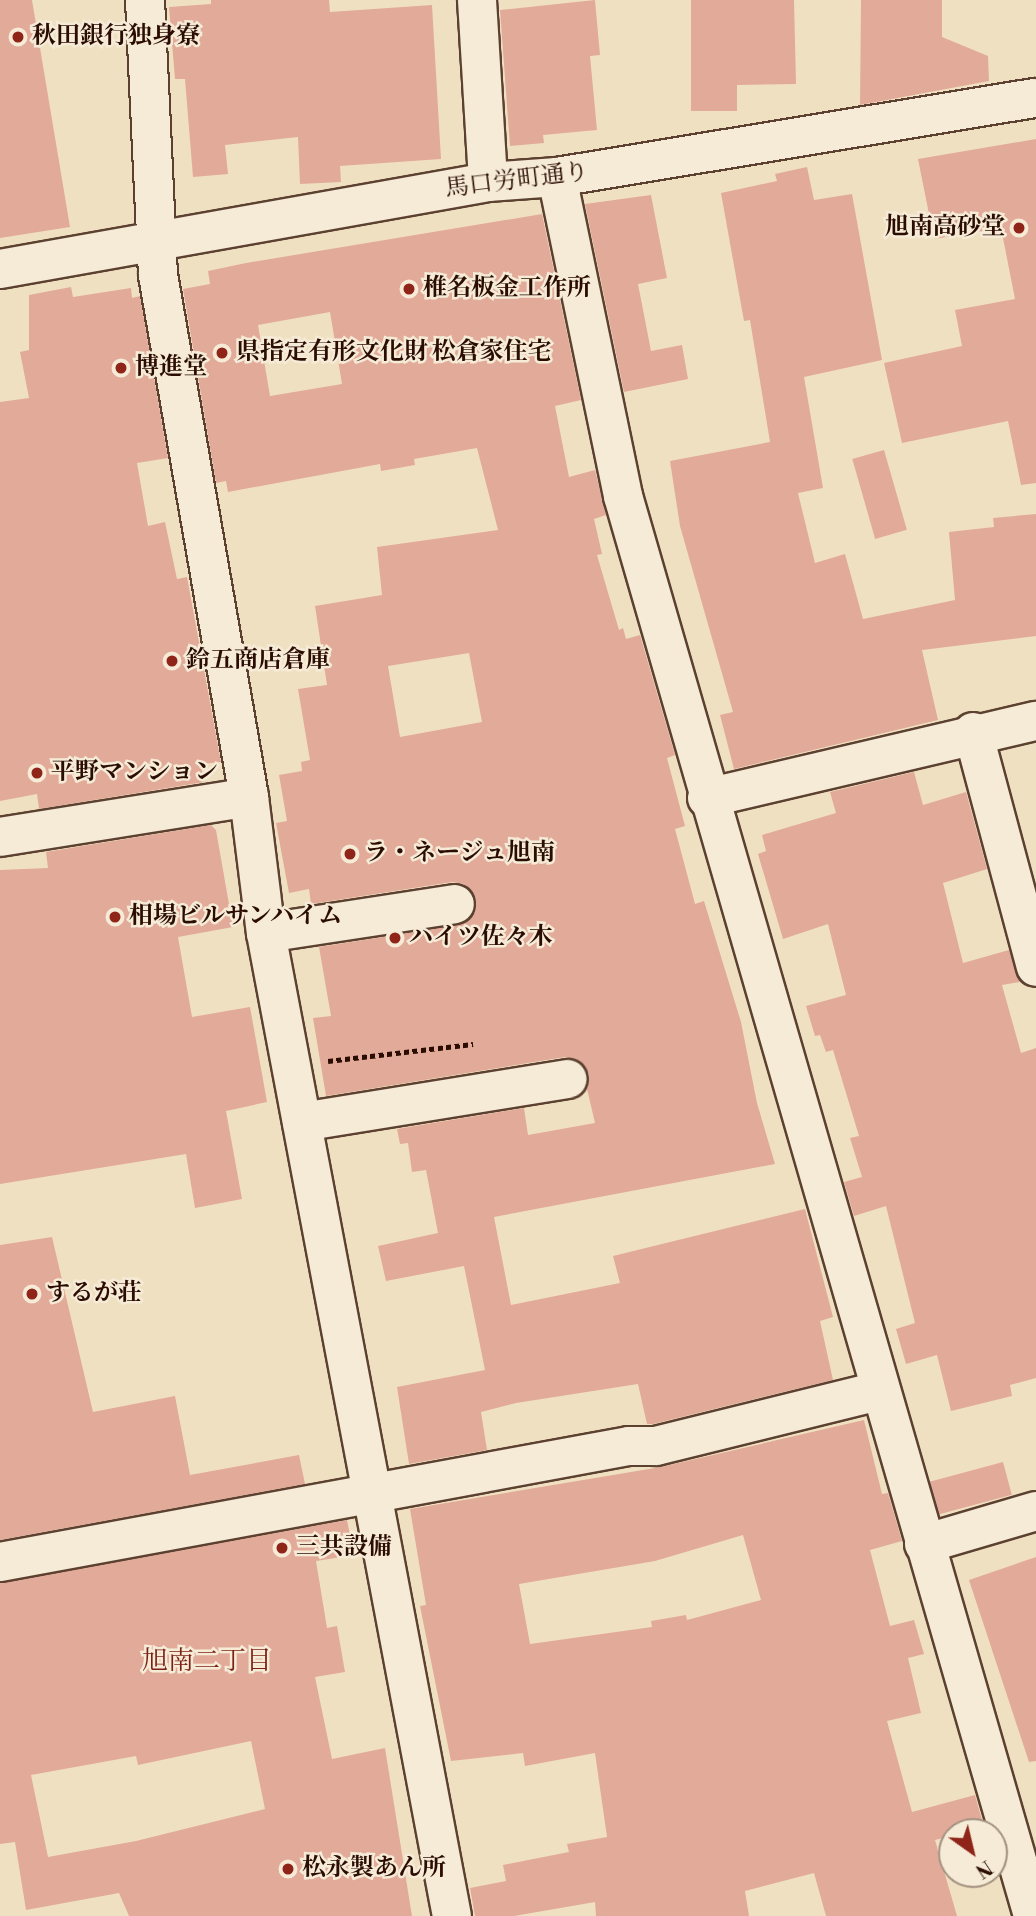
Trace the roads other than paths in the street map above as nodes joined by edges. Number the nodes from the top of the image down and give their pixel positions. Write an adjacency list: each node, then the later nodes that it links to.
1 (145, 0): 6 (street)
2 (477, 0): 5 (street)
3 (1036, 98): 4 (street, 馬口労町通り)
4 (557, 177): 5 (street, 馬口労町通り); 11 (street)
5 (488, 182): 6 (street, 馬口労町通り)
6 (157, 241): 7 (street, 馬口労町通り); 10 (street)
7 (0, 269)
8 (1036, 721): 9 (street)
9 (973, 732): 11 (street); 15 (street)
10 (249, 797): 12 (street); 14 (street)
11 (707, 798): 18 (street)
12 (0, 837)
13 (455, 904): 14 (street)
14 (266, 933): 17 (street)
15 (1036, 967)
16 (568, 1079): 17 (street)
17 (302, 1122): 19 (street)
18 (879, 1391): 19 (street); 21 (street)
19 (372, 1494): 22 (street); 23 (street)
20 (1036, 1511): 21 (street)
21 (924, 1544): 24 (street)
22 (0, 1562)
23 (452, 1916)
24 (1033, 1916)

